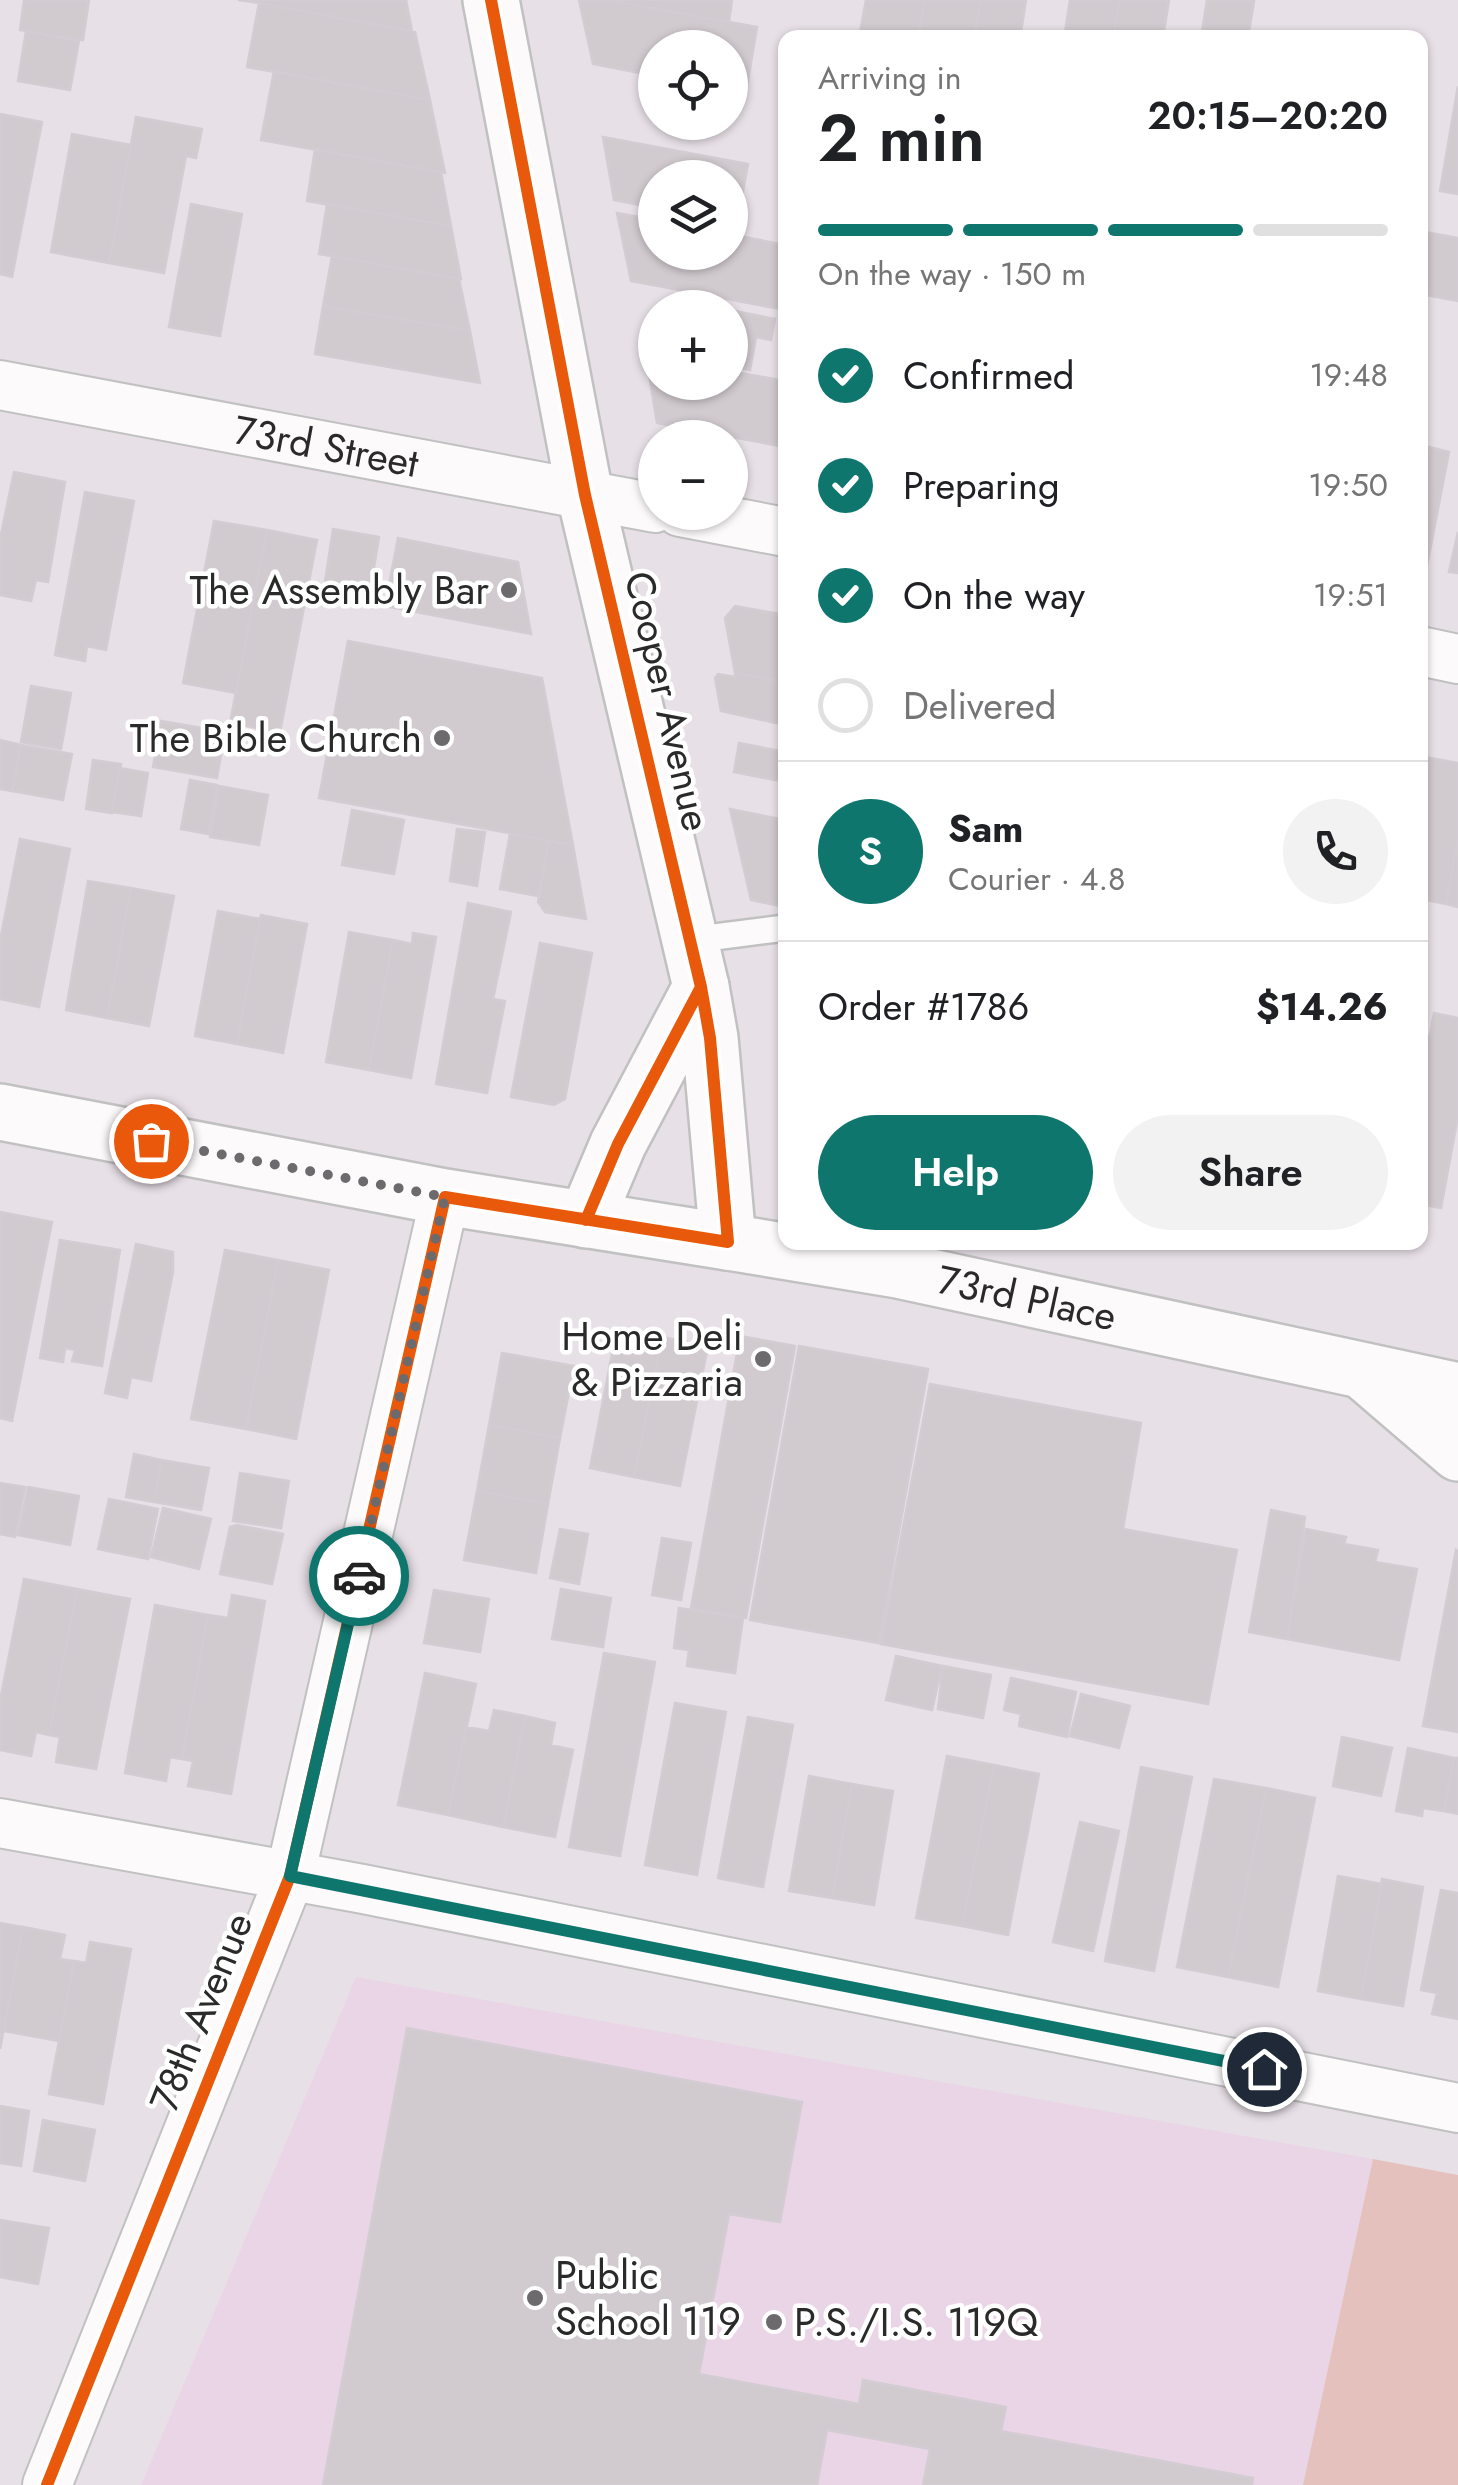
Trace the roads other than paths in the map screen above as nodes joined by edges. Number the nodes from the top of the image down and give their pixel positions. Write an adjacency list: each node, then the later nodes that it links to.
1 (491, 0): 3 (main road, Cooper Avenue)
2 (0, 385): 3 (street, 73rd Street)
3 (585, 495): 4 (street, 73rd Street); 10 (main road, Cooper Avenue)
4 (638, 505)
5 (748, 525): 6 (street)
6 (778, 531)
7 (1428, 653): 8 (street)
8 (1458, 658)
9 (778, 931): 10 (lane)
10 (696, 964): 13 (main road); 14 (main road, Cooper Avenue)
11 (0, 1112): 12 (main road, 73rd Place)
12 (445, 1197): 13 (main road, 73rd Place); 22 (street, 78th Avenue)
13 (586, 1220): 14 (main road, 73rd Place)
14 (728, 1242): 15 (main road, 73rd Place)
15 (778, 1246)
16 (826, 1250): 17 (main road, 73rd Place)
17 (899, 1256): 18 (main road, 73rd Place)
18 (1366, 1374): 19 (main road, 73rd Place); 20 (main road)
19 (1458, 1391)
20 (1458, 1453)
21 (0, 1823): 22 (street)
22 (290, 1876): 23 (street); 24 (street, 78th Avenue)
23 (1458, 2108)
24 (47, 2485)

